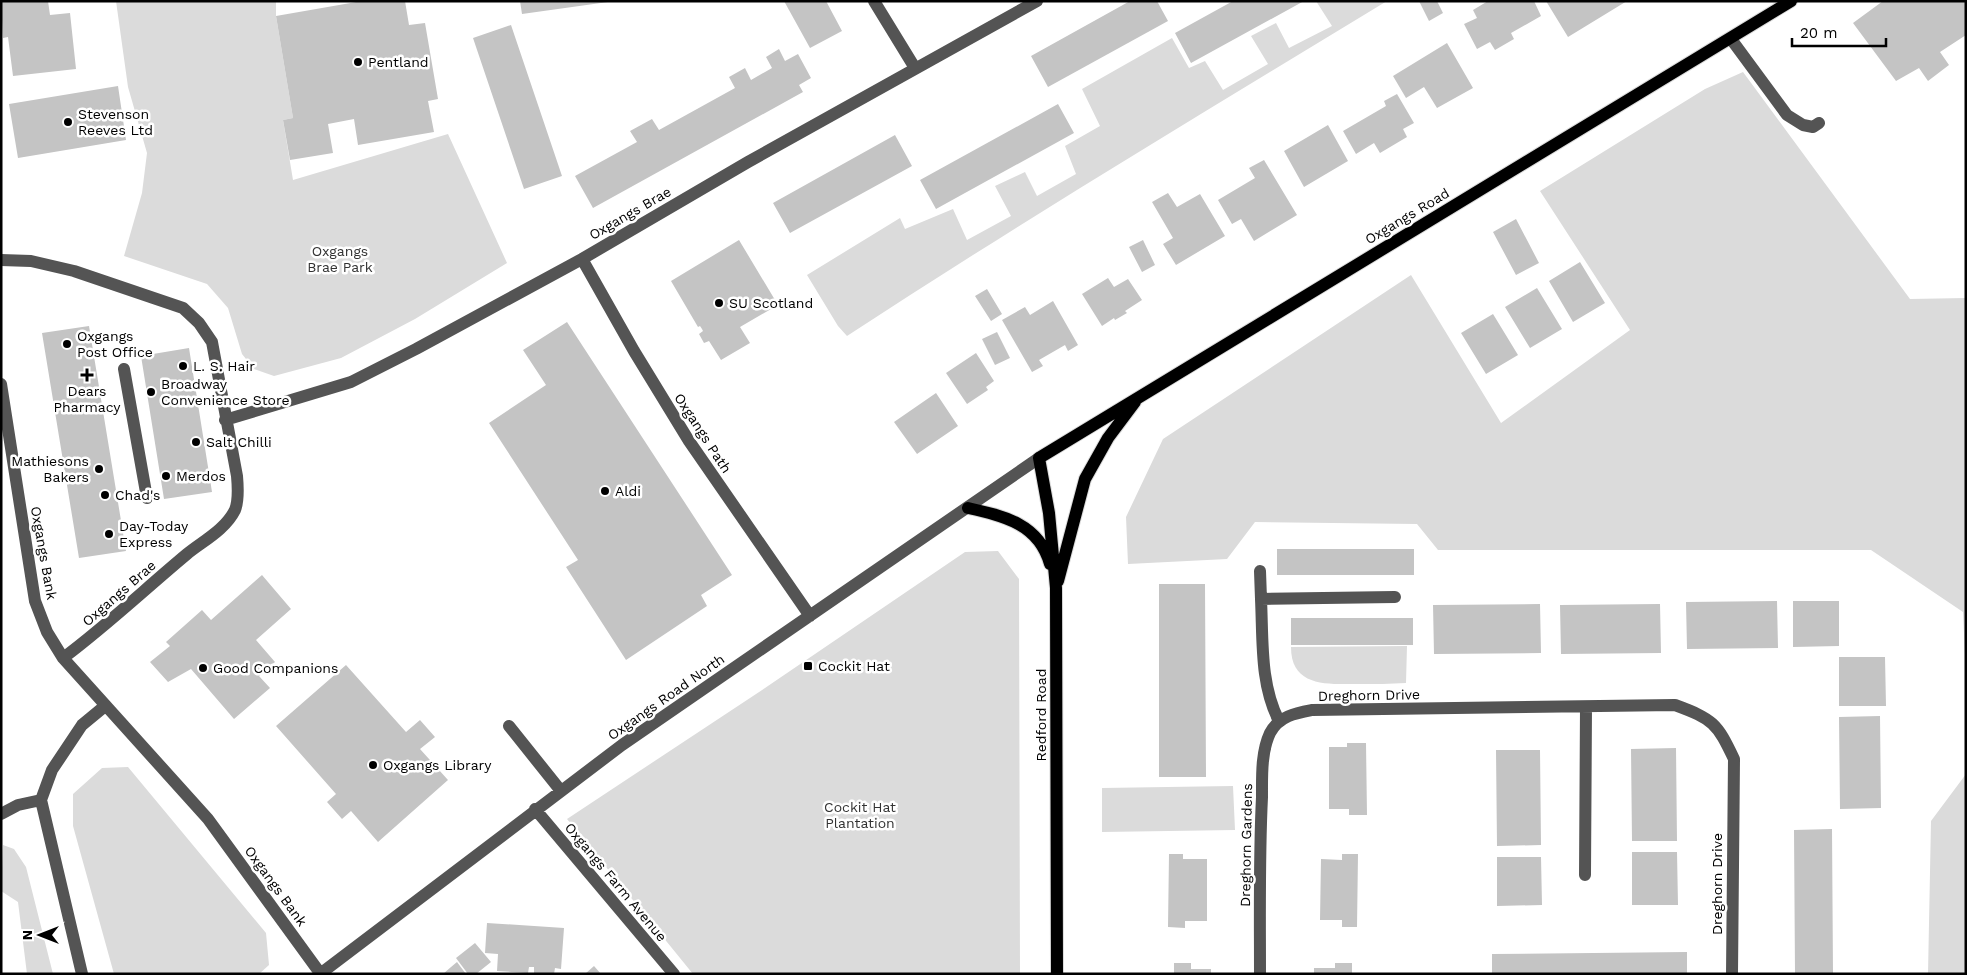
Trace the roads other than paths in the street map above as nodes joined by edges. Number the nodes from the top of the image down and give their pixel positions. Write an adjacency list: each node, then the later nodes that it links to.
1 (874, 1): 5 (street)
2 (1037, 1): 5 (street, Oxgangs Brae)
3 (1791, 1): 4 (main road, Oxgangs Road)
4 (1731, 39): 6 (street); 11 (main road, Oxgangs Road)
5 (915, 68): 7 (street, Oxgangs Brae)
6 (1819, 123)
7 (582, 259): 13 (street, Oxgangs Brae); 21 (street, Oxgangs Path)
8 (1, 260): 13 (street, Oxgangs Brae)
9 (124, 369): 15 (street)
10 (1, 384): 12 (street, Oxgangs Bank)
11 (1140, 396): 14 (main road, Oxgangs Road); 18 (main road)
12 (3, 405): 22 (street, Oxgangs Bank)
13 (225, 420): 22 (street, Oxgangs Brae)
14 (1039, 458): 16 (street, Oxgangs Road North); 18 (main road, Redford Road)
15 (147, 498)
16 (968, 508): 18 (main road); 21 (street, Oxgangs Road North)
17 (1260, 571): 20 (street)
18 (1056, 588): 35 (main road, Redford Road)
19 (1395, 597): 20 (street)
20 (1261, 600): 25 (street)
21 (810, 616): 27 (street, Oxgangs Road North)
22 (63, 658): 23 (street, Oxgangs Bank)
23 (105, 706): 28 (street); 32 (street, Oxgangs Bank)
24 (1586, 708): 25 (street, Dreghorn Drive); 31 (street); 37 (street, Dreghorn Drive)
25 (1279, 721): 36 (street, Dreghorn Gardens)
26 (509, 726): 27 (street)
27 (561, 791): 29 (street, Oxgangs Road North)
28 (41, 800): 30 (street); 33 (street)
29 (535, 809): 32 (street, Oxgangs Road North); 34 (street, Oxgangs Farm Avenue)
30 (1, 814)
31 (1585, 876)
32 (320, 973)
33 (82, 974)
34 (674, 974)
35 (1057, 974)
36 (1260, 974)
37 (1732, 974)

